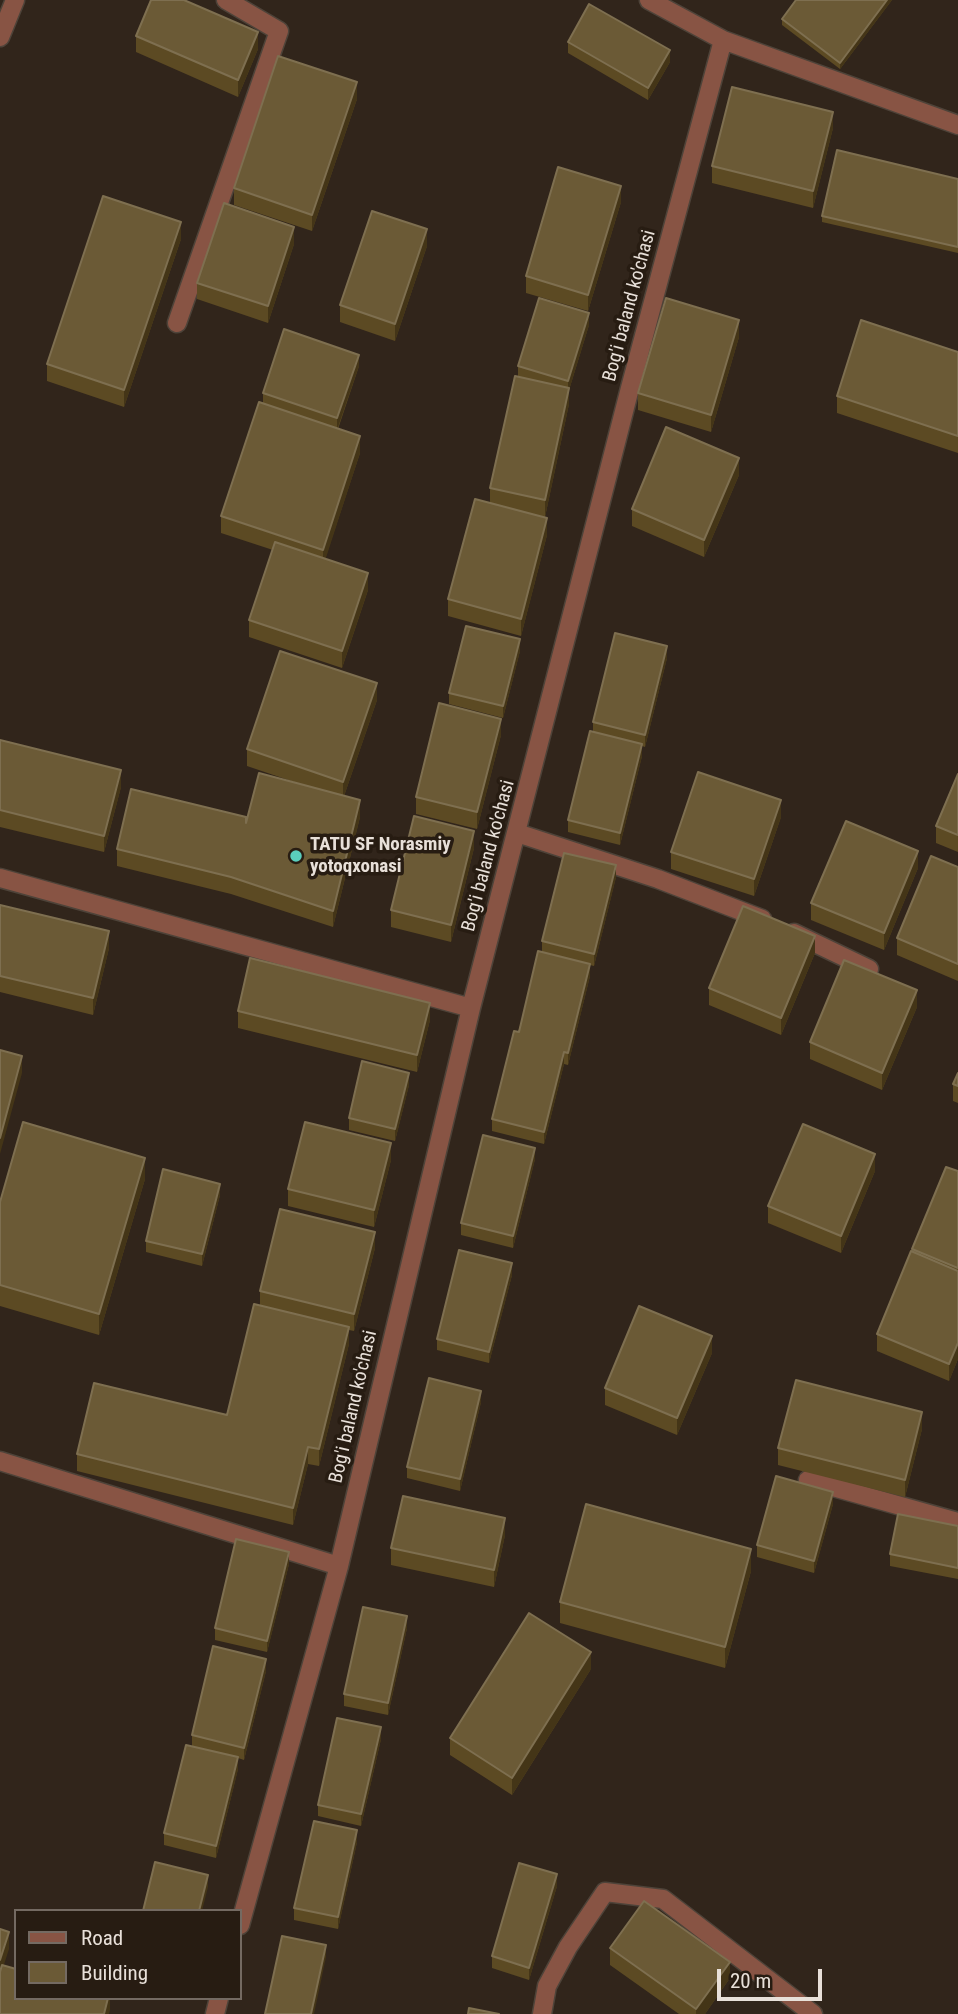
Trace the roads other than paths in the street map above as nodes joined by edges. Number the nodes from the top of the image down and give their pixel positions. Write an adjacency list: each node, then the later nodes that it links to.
1 (15, 0): 4 (street)
2 (226, 0): 7 (street)
3 (649, 0): 5 (street)
4 (0, 37)
5 (723, 40): 6 (street); 8 (street, Bog'i baland ko'chasi)
6 (958, 125)
7 (177, 323)
8 (517, 833): 10 (street); 11 (street, Bog'i baland ko'chasi)
9 (0, 878): 11 (street)
10 (869, 969)
11 (471, 1008): 15 (street, Bog'i baland ko'chasi)
12 (0, 1461): 15 (street)
13 (808, 1480): 14 (street)
14 (958, 1521)
15 (339, 1566): 16 (street, Bog'i baland ko'chasi)
16 (242, 1917)
17 (542, 2014): 18 (street)
18 (813, 2014)

